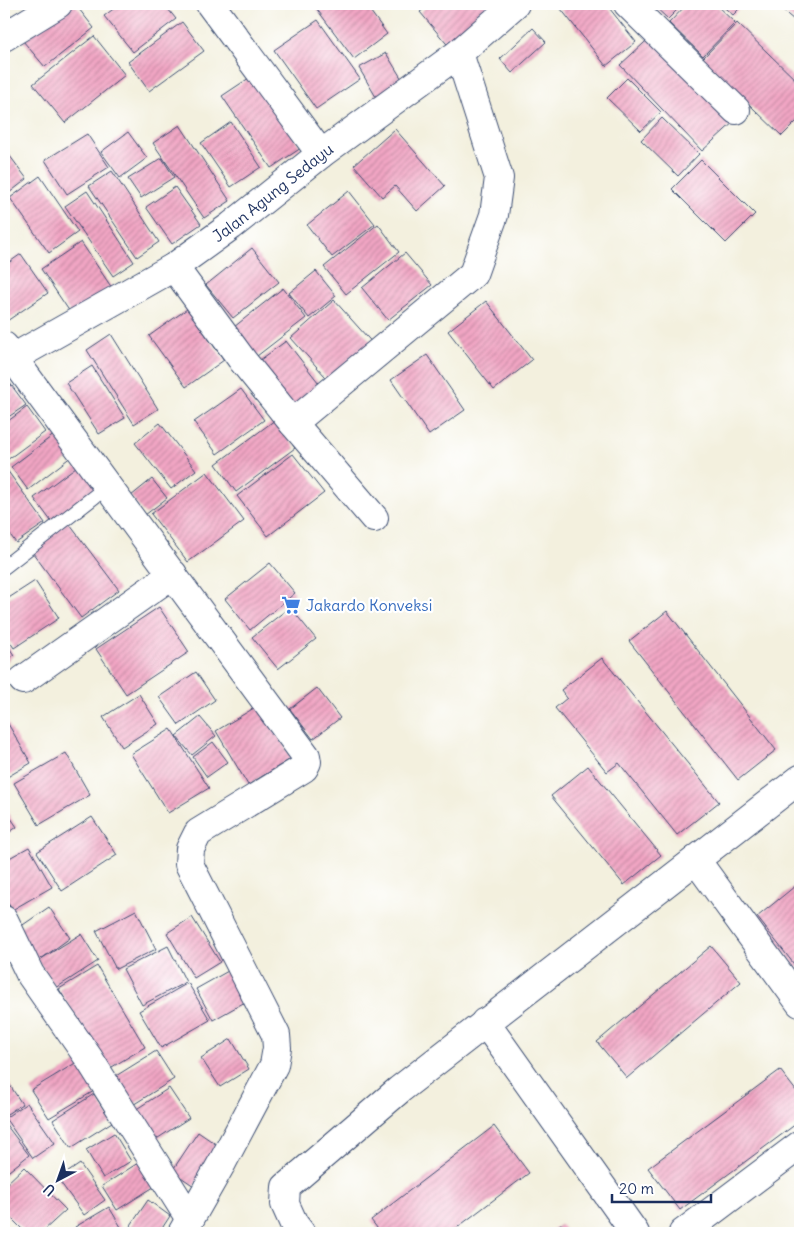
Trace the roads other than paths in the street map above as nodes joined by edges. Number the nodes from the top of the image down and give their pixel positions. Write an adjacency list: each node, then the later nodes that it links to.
1 (58, 4): 5 (street)
2 (210, 4): 8 (street)
3 (514, 4): 6 (street, Jalan Agung Sedayu)
4 (628, 4): 7 (street)
5 (4, 37)
6 (459, 53): 8 (street, Jalan Agung Sedayu); 11 (street)
7 (736, 110)
8 (321, 154): 9 (street, Jalan Agung Sedayu)
9 (174, 267): 10 (street, Jalan Agung Sedayu); 11 (street)
10 (7, 355): 12 (street)
11 (293, 423): 13 (street)
12 (108, 486): 14 (lane); 15 (street)
13 (374, 518)
14 (4, 567)
15 (173, 574): 16 (street); 23 (street)
16 (23, 680)
17 (800, 779): 18 (street)
18 (696, 860): 20 (street); 21 (street)
19 (4, 920): 23 (street)
20 (800, 1003)
21 (486, 1022): 24 (street); 25 (street)
22 (800, 1145): 26 (street)
23 (186, 1226)
24 (301, 1233)
25 (635, 1233)
26 (682, 1233)

